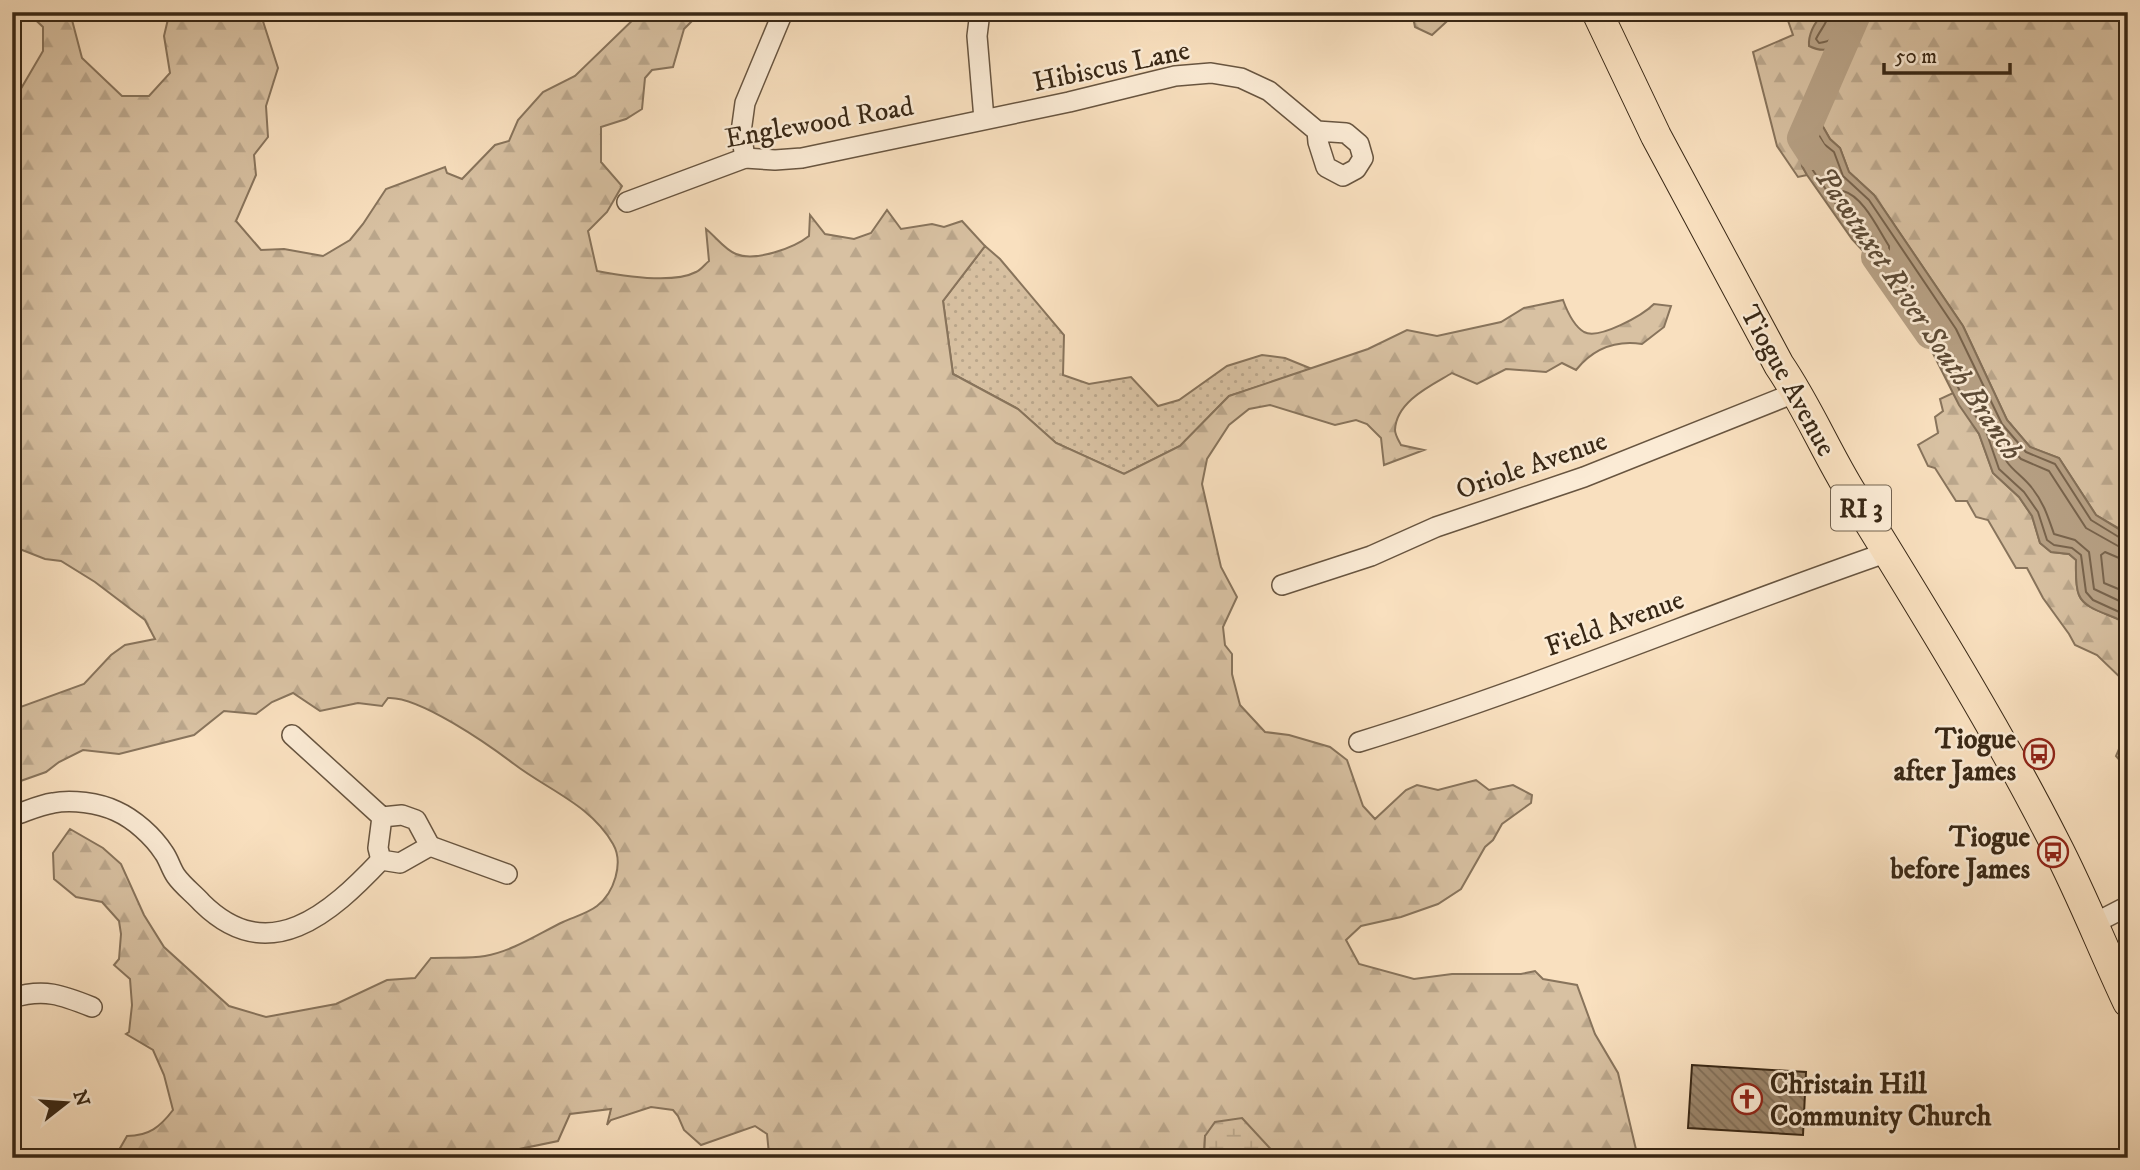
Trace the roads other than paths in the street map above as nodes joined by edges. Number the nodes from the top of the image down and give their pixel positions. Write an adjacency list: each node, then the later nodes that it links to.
1 (783, 12): 6 (street)
2 (980, 12): 4 (street)
3 (1600, 13): 8 (main road, Tiogue Avenue / RI 3)
4 (984, 119): 5 (street, Hibiscus Lane); 6 (street, Englewood Road)
5 (1317, 131)
6 (745, 158): 7 (street, Englewood Road)
7 (627, 202)
8 (1797, 391): 9 (main road, Tiogue Avenue / RI 3); 10 (street, Oriole Avenue)
9 (1888, 552): 12 (street, Field Avenue); 19 (main road, Tiogue Avenue / RI 3)
10 (1282, 586)
11 (292, 735): 14 (street)
12 (1359, 742)
13 (12, 816): 16 (street)
14 (382, 817): 15 (street); 16 (street)
15 (430, 846): 16 (street); 17 (street)
16 (380, 860)
17 (507, 874)
18 (2128, 906): 19 (street)
19 (2093, 924): 21 (main road, Tiogue Avenue / RI 3)
20 (12, 998): 22 (street)
21 (2128, 1002)
22 (92, 1007)

